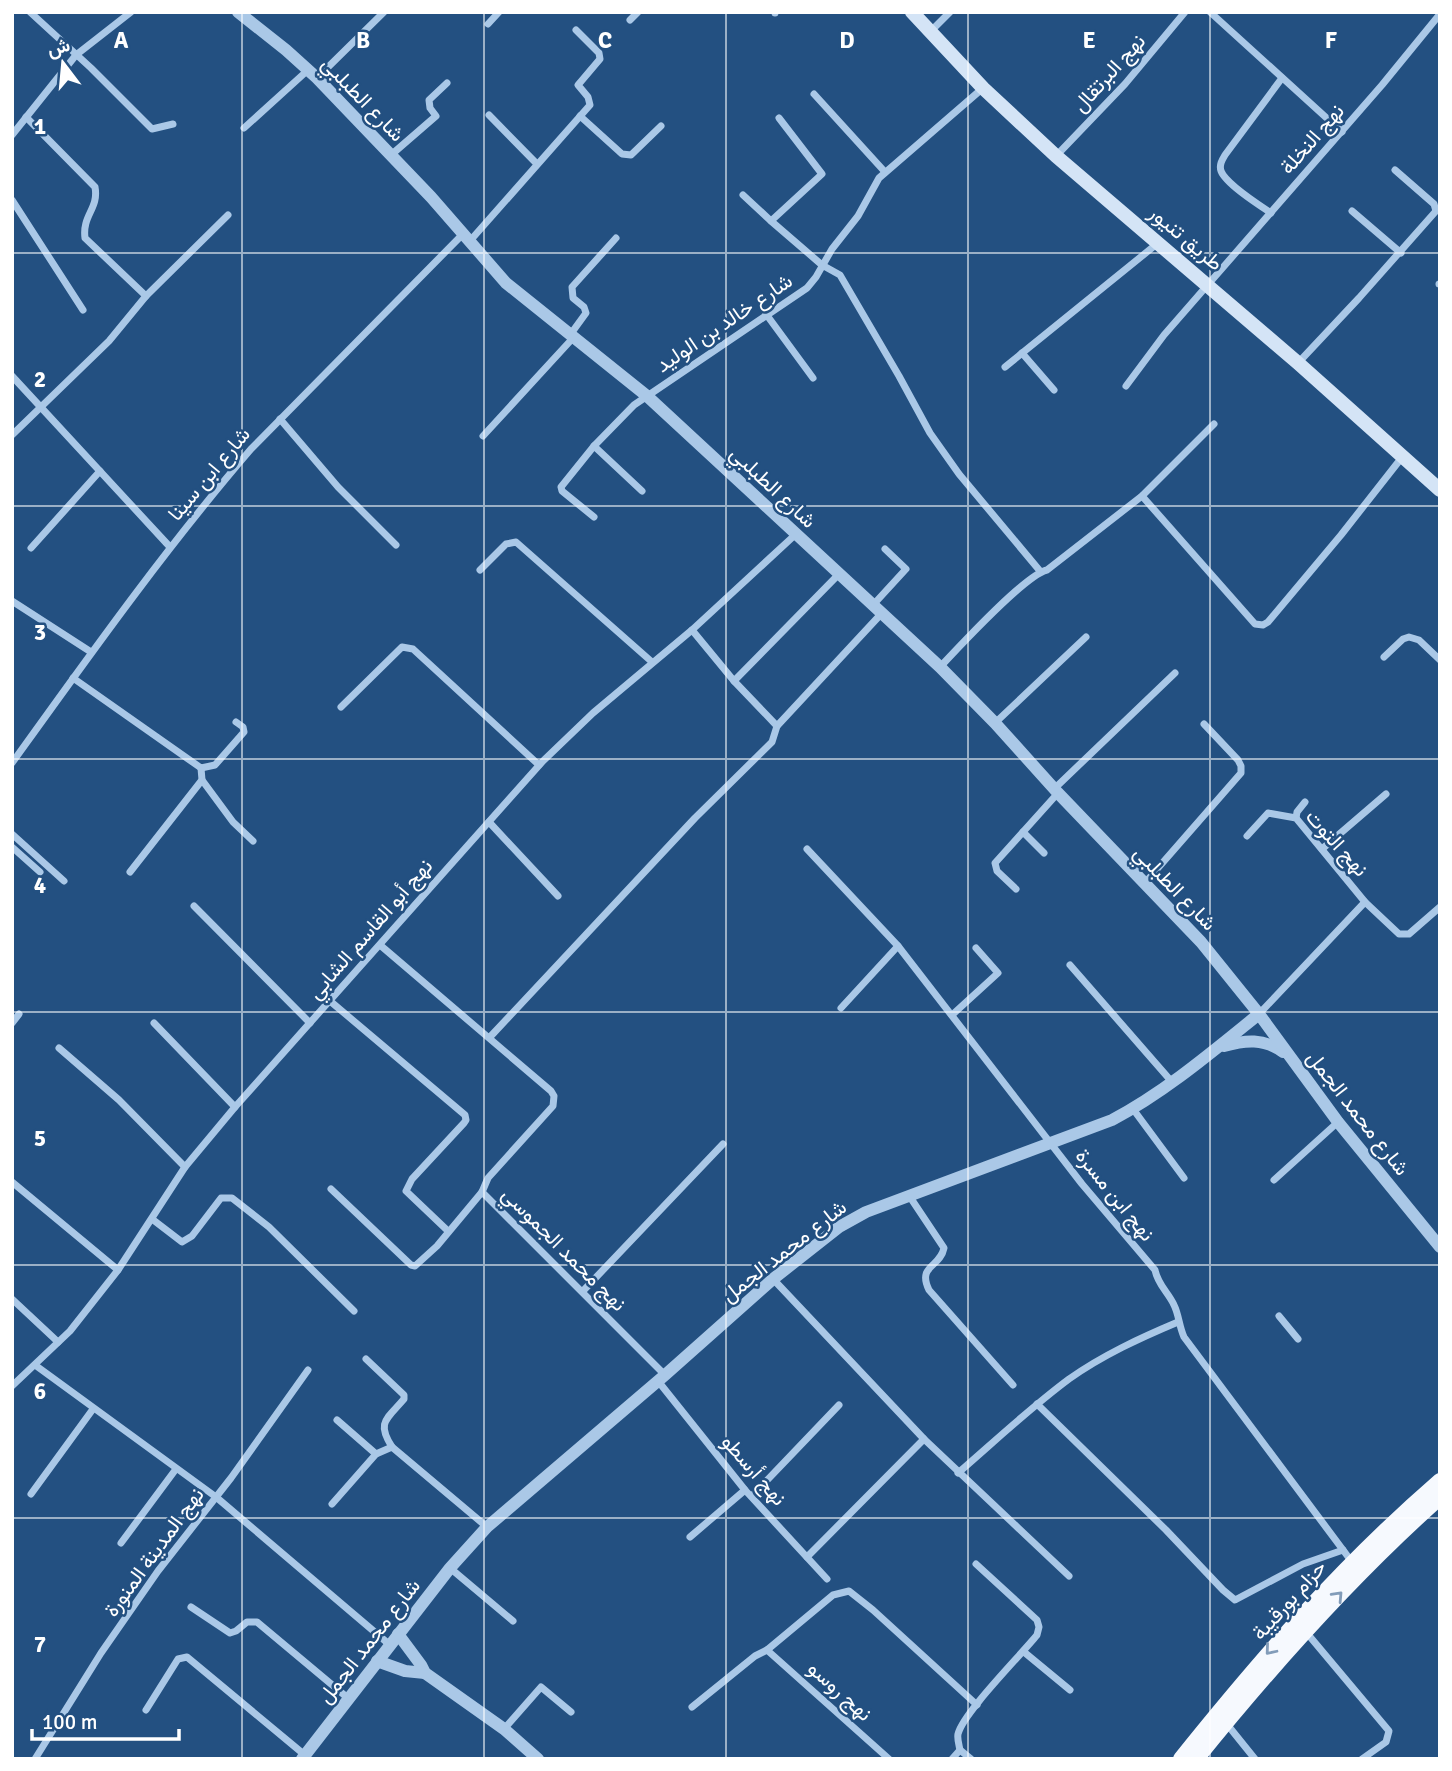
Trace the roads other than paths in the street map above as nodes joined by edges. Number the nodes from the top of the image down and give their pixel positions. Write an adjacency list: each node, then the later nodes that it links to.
1 (30, 12): 16 (street)
2 (131, 12): 16 (street)
3 (238, 12): 17 (street, شارع الطبلبي)
4 (384, 12): 17 (street)
5 (499, 12): 13 (street)
6 (638, 12): 12 (street)
7 (912, 12): 15 (main road, طريق تنيور)
8 (950, 12): 15 (street)
9 (1185, 12): 32 (street, نهج البرتقال)
10 (1210, 12): 18 (street)
11 (1440, 14): 29 (street, نهج النخلة)
12 (630, 20)
13 (488, 24)
14 (576, 30): 23 (street)
15 (930, 32): 20 (main road, طريق تنيور)
16 (76, 55): 24 (street); 26 (street)
17 (313, 74): 28 (street); 31 (street, شارع الطبلبي)
18 (1282, 78): 29 (street); 39 (street)
19 (447, 83): 31 (street)
20 (983, 88): 32 (main road, طريق تنيور); 35 (street, شارع خالد بن الوليد)
21 (814, 94): 35 (street)
22 (489, 115): 33 (street)
23 (580, 116): 27 (street); 33 (street, شارع ابن سينا)
24 (26, 117): 30 (street); 48 (street)
25 (779, 118): 41 (street)
26 (173, 124)
27 (661, 126)
28 (244, 128)
29 (1342, 132): 39 (street, نهج النخلة)
30 (12, 135)
31 (391, 155): 42 (street, شارع الطبلبي)
32 (1056, 156): 44 (main road, طريق تنيور)
33 (537, 164): 42 (street, شارع ابن سينا)
34 (1395, 170): 45 (street)
35 (885, 172): 46 (street, شارع خالد بن الوليد)
36 (743, 195): 41 (street)
37 (12, 200): 49 (street)
38 (1352, 211): 45 (street)
39 (1271, 213): 47 (street, نهج النخلة)
40 (228, 215): 48 (street)
41 (771, 221): 46 (street)
42 (466, 238): 51 (street, شارع الطبلبي); 61 (street, شارع ابن سينا)
43 (616, 238): 51 (street)
44 (1158, 243): 47 (main road, طريق تنيور); 52 (street)
45 (1401, 253): 53 (street)
46 (822, 265): 50 (street, شارع خالد بن الوليد); 78 (street)
47 (1208, 284): 53 (main road, طريق تنيور); 57 (street, نهج النخلة)
48 (146, 296): 60 (street)
49 (83, 310)
50 (766, 314): 56 (street); 59 (street, شارع خالد بن الوليد)
51 (571, 337): 59 (street, شارع الطبلبي); 64 (street)
52 (1021, 353): 54 (street); 58 (street)
53 (1298, 363): 66 (main road, طريق تنيور)
54 (1005, 367)
55 (12, 376): 60 (street)
56 (813, 378)
57 (1126, 386)
58 (1054, 390)
59 (646, 396): 65 (street, شارع خالد بن الوليد); 72 (street, شارع الطبلبي)
60 (40, 408): 63 (street); 67 (street)
61 (281, 419): 73 (street); 74 (street, شارع ابن سينا)
62 (1214, 424): 70 (street)
63 (12, 435)
64 (484, 436)
65 (594, 446): 69 (street); 71 (street, شارع خالد بن الوليد)
66 (1403, 456): 68 (main road, طريق تنيور); 70 (street)
67 (100, 471): 74 (street); 75 (street)
68 (1440, 490)
69 (642, 491)
70 (1142, 496): 78 (street)
71 (594, 517)
72 (796, 534): 79 (street, شارع الطبلبي); 82 (street, نهج أبو القاسم الشابي)
73 (396, 545)
74 (170, 547): 84 (street, شارع ابن سينا)
75 (32, 548)
76 (885, 549): 81 (street)
77 (481, 570): 87 (street)
78 (1040, 571): 88 (street)
79 (839, 574): 81 (street, شارع الطبلبي); 91 (street)
80 (12, 601): 84 (street)
81 (877, 609): 88 (street, شارع الطبلبي); 96 (street)
82 (692, 629): 87 (street, نهج أبو القاسم الشابي); 91 (street)
83 (1086, 637): 94 (street)
84 (91, 652): 90 (street, شارع ابن سينا)
85 (1384, 657): 86 (street)
86 (1440, 660)
87 (652, 662): 98 (street, نهج أبو القاسم الشابي)
88 (940, 667): 94 (street, شارع الطبلبي)
89 (1175, 673): 101 (street)
90 (73, 678): 97 (street, شارع ابن سينا); 99 (street)
91 (734, 681): 96 (street)
92 (341, 708): 98 (street)
93 (236, 722): 99 (street)
94 (995, 723): 101 (street, شارع الطبلبي)
95 (1204, 723): 117 (street)
96 (777, 726): 135 (street)
97 (12, 763)
98 (539, 765): 105 (street, نهج أبو القاسم الشابي)
99 (201, 768): 100 (street)
100 (202, 780): 109 (street); 115 (street)
101 (1056, 791): 106 (street); 117 (street, شارع الطبلبي)
102 (1386, 794): 112 (street)
103 (1305, 802): 104 (street)
104 (1296, 818): 108 (street, نهج التوت); 112 (street, نهج التوت)
105 (489, 822): 119 (street); 123 (street, نهج أبو القاسم الشابي)
106 (1023, 832): 113 (street); 118 (street)
107 (12, 834): 116 (street)
108 (1247, 836)
109 (253, 841)
110 (12, 847): 114 (street)
111 (807, 849): 124 (street, نهج ابن مسرة)
112 (1322, 849): 120 (street, نهج التوت)
113 (1044, 853)
114 (40, 872)
115 (130, 872)
116 (64, 881)
117 (1143, 884): 130 (street, شارع الطبلبي)
118 (1016, 889)
119 (558, 896)
120 (1365, 902): 122 (street, نهج التوت); 130 (street, نهج التوت)
121 (194, 906): 134 (street)
122 (1440, 907)
123 (380, 944): 127 (street, نهج أبو القاسم الشابي); 135 (street)
124 (898, 946): 128 (street); 131 (street, نهج ابن مسرة)
125 (976, 948): 131 (street)
126 (1070, 965): 139 (street)
127 (330, 1000): 134 (street, نهج أبو القاسم الشابي); 153 (street)
128 (841, 1008)
129 (19, 1014): 132 (street)
130 (1259, 1014): 137 (street, شارع محمد الجمل); 138 (street, شارع محمد الجمل)
131 (952, 1015): 143 (street, نهج ابن مسرة)
132 (12, 1023)
133 (154, 1023): 140 (street)
134 (310, 1023): 140 (street, نهج أبو القاسم الشابي)
135 (490, 1037): 150 (street)
136 (59, 1048): 145 (street)
137 (1217, 1049): 138 (street); 139 (street, شارع محمد الجمل)
138 (1292, 1059): 142 (street, شارع محمد الجمل)
139 (1172, 1082): 141 (street, شارع محمد الجمل)
140 (235, 1107): 145 (street, نهج أبو القاسم الشابي)
141 (1133, 1109): 143 (street, شارع محمد الجمل); 146 (street)
142 (1338, 1122): 147 (street); 154 (street, شارع محمد الجمل)
143 (1049, 1142): 151 (street, شارع محمد الجمل); 161 (street, نهج ابن مسرة)
144 (723, 1144): 157 (street)
145 (185, 1167): 152 (street, نهج أبو القاسم الشابي)
146 (1184, 1178)
147 (1274, 1180)
148 (12, 1182): 155 (street)
149 (331, 1189): 153 (street, نهج محمد الجموسي)
150 (482, 1192): 153 (street, نهج محمد الجموسي); 157 (street, نهج محمد الجموسي)
151 (911, 1197): 156 (street, شارع محمد الجمل); 168 (street)
152 (152, 1219): 155 (street, نهج أبو القاسم الشابي); 159 (street)
153 (448, 1231)
154 (1440, 1247)
155 (118, 1270): 163 (street, نهج أبو القاسم الشابي)
156 (772, 1279): 167 (street, شارع محمد الجمل); 174 (street)
157 (583, 1291): 167 (street, نهج محمد الجموسي)
158 (12, 1299): 163 (street)
159 (354, 1311)
160 (1279, 1316): 162 (street)
161 (1178, 1319): 170 (street); 189 (street, نهج ابن مسرة)
162 (1298, 1339)
163 (58, 1342): 165 (street, نهج أبو القاسم الشابي)
164 (366, 1359): 175 (street)
165 (35, 1365): 169 (street, نهج أبو القاسم الشابي); 172 (street)
166 (308, 1370): 183 (street, نهج المدينة المنورة)
167 (661, 1378): 180 (street, نهج أرسطو); 186 (street, شارع محمد الجمل)
168 (1013, 1385)
169 (12, 1386)
170 (1037, 1404): 178 (street); 189 (street)
171 (839, 1405): 182 (street)
172 (93, 1409): 177 (street); 181 (street)
173 (337, 1420): 176 (street)
174 (924, 1439): 178 (street); 190 (street)
175 (392, 1447): 176 (street); 186 (street)
176 (376, 1454): 185 (street)
177 (176, 1469): 183 (street); 188 (street)
178 (958, 1472): 193 (street)
179 (1440, 1481): 189 (highway, حزام بورقيبة)
180 (745, 1490): 182 (street, نهج أرسطو); 187 (street)
181 (31, 1494)
182 (752, 1496): 190 (street, نهج أرسطو)
183 (216, 1497): 198 (street); 213 (street, نهج المدينة المنورة)
184 (1440, 1497): 197 (highway, حزام بورقيبة, one-way to 184)
185 (332, 1504)
186 (487, 1527): 192 (street, شارع محمد الجمل)
187 (690, 1537)
188 (121, 1543)
189 (1348, 1556): 218 (highway, حزام بورقيبة, one-way to 218)
190 (807, 1557): 194 (street, نهج أرسطو)
191 (976, 1564): 200 (street)
192 (450, 1568): 196 (street); 198 (street, شارع محمد الجمل)
193 (1069, 1576)
194 (827, 1580)
195 (191, 1607): 204 (street)
196 (513, 1621)
197 (1305, 1631): 209 (highway, حزام بورقيبة); 221 (street)
198 (394, 1640): 201 (street, شارع محمد الجمل); 202 (street)
199 (767, 1650): 205 (street); 206 (street); 215 (street, نهج روسو)
200 (1024, 1652): 203 (street); 205 (street)
201 (377, 1661): 202 (street); 204 (street, شارع محمد الجمل)
202 (425, 1673): 210 (street)
203 (1070, 1690)
204 (349, 1699): 212 (street, شارع محمد الجمل)
205 (977, 1705): 211 (street)
206 (692, 1707)
207 (146, 1710): 212 (street)
208 (571, 1712): 210 (street)
209 (1226, 1723): 219 (highway, حزام بورقيبة); 220 (street)
210 (504, 1729): 214 (street)
211 (960, 1750): 216 (street); 217 (street)
212 (305, 1757)
213 (35, 1759)
214 (538, 1759)
215 (889, 1759)
216 (952, 1759)
217 (971, 1759)
218 (1181, 1759)
219 (1196, 1759)
220 (1255, 1759)
221 (1362, 1759)

